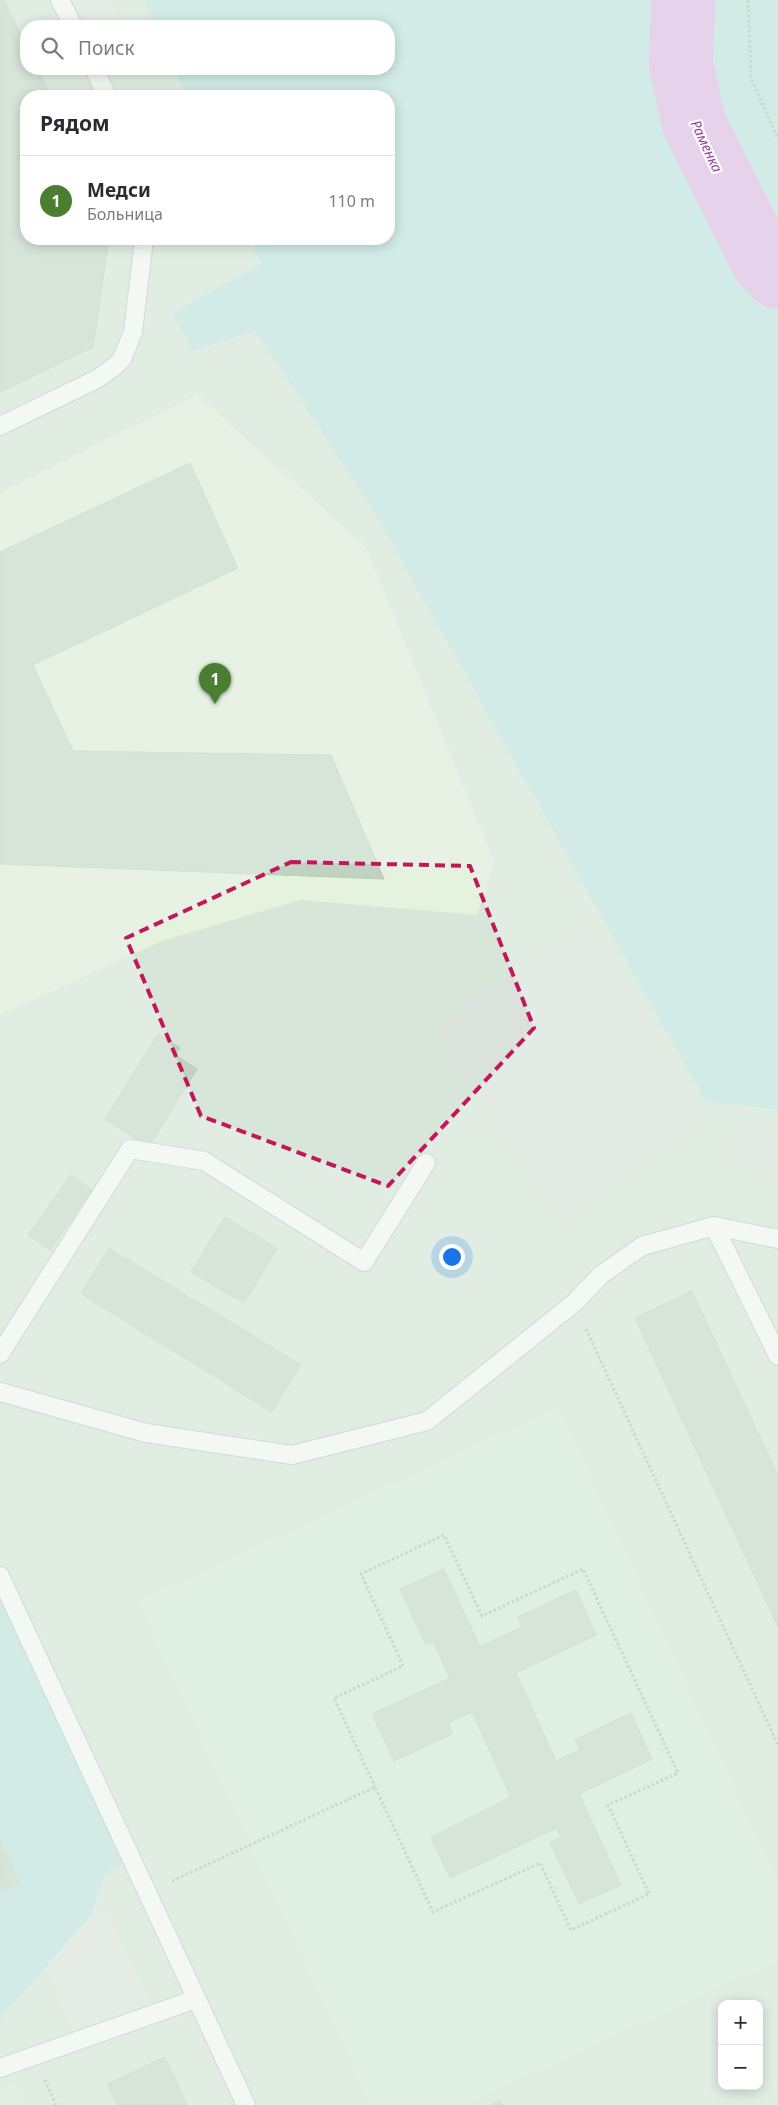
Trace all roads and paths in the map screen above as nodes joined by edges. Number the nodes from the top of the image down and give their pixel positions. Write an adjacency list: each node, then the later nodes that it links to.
1 (60, 0): 3 (lane)
2 (748, 0): 6 (path)
3 (70, 20)
4 (97, 75): 5 (lane)
5 (104, 90)
6 (778, 139)
7 (143, 245): 8 (lane)
8 (0, 426)
9 (426, 1164): 13 (lane)
10 (714, 1226): 11 (lane); 12 (lane); 14 (lane)
11 (778, 1239)
12 (574, 1304): 15 (lane); 17 (path)
13 (0, 1354)
14 (778, 1356)
15 (0, 1392)
16 (0, 1576): 19 (lane)
17 (778, 1745)
18 (375, 1787): 18 (path); 19 (path)
19 (147, 1893): 20 (lane)
20 (196, 1999): 21 (lane); 22 (lane)
21 (0, 2068)
22 (246, 2105)

